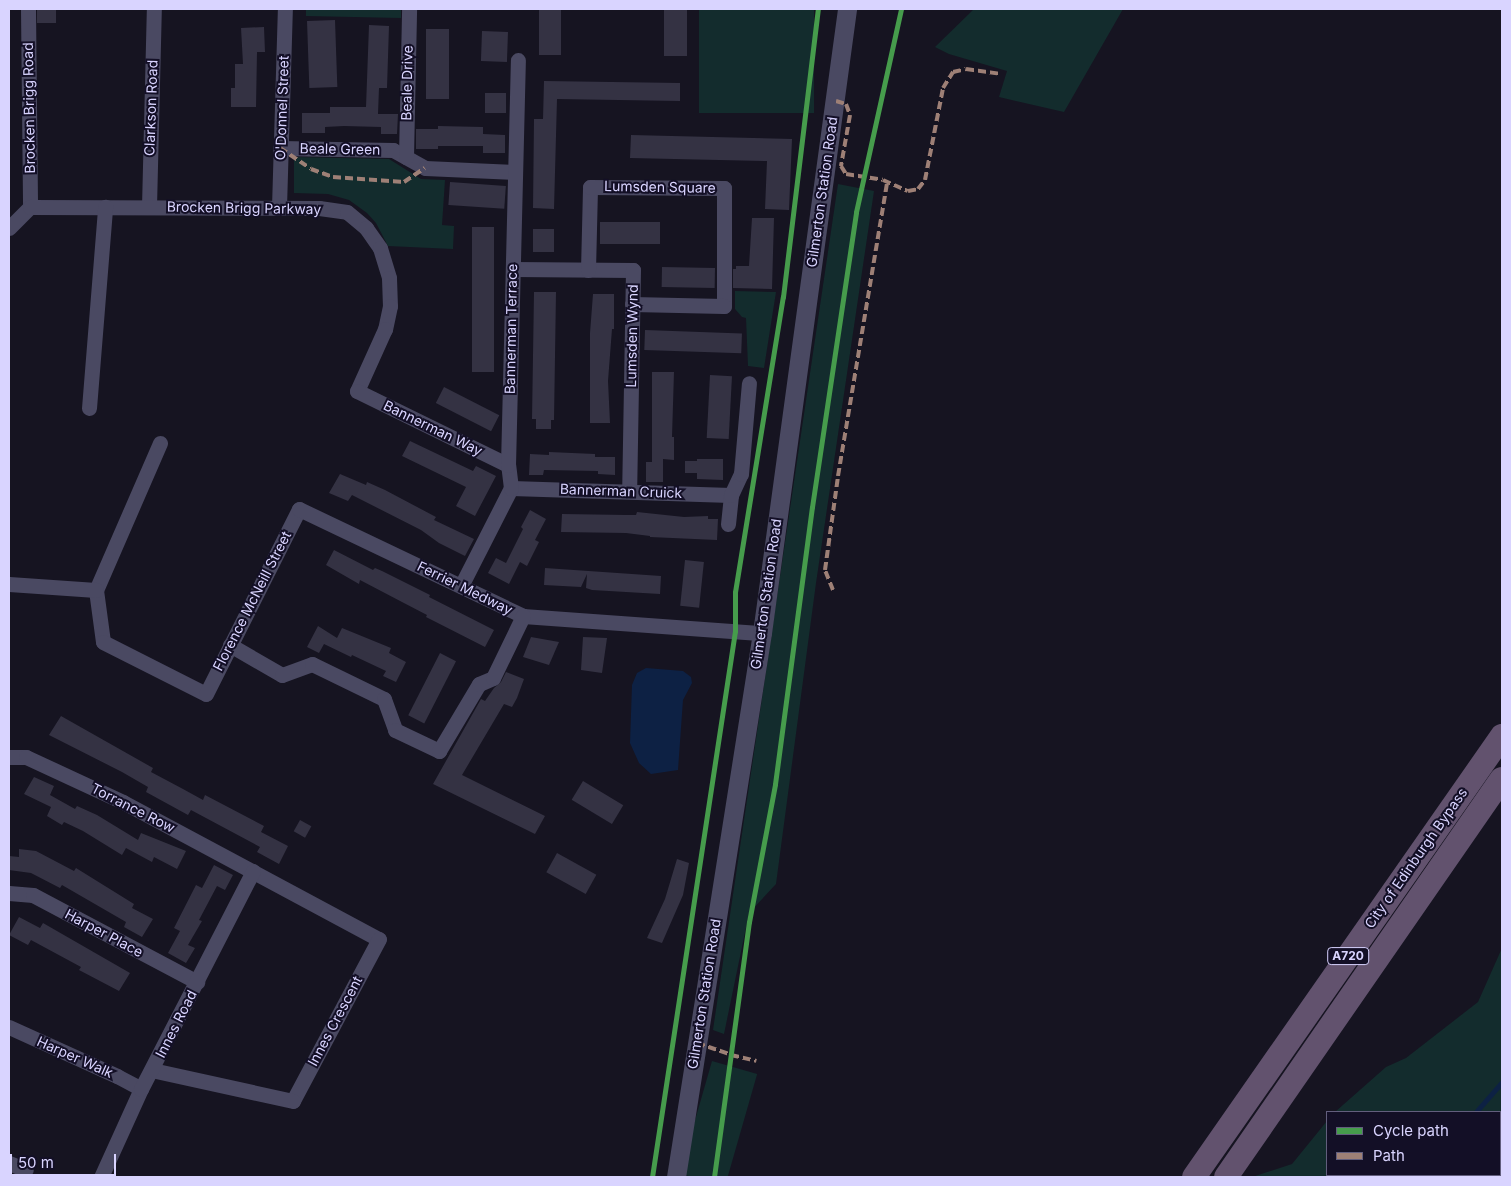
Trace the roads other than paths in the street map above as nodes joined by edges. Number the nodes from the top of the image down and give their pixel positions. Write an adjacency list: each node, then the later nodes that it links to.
1 (28, 9): 10 (street, Brocken Brigg Road)
2 (154, 9): 12 (street, Clarkson Road)
3 (285, 9): 7 (street, O'Donnel Street)
4 (409, 9): 8 (street, Beale Drive)
5 (847, 9): 32 (street, Gilmerton Station Road)
6 (518, 60): 9 (street, Bannerman Terrace)
7 (280, 148): 8 (street, Beale Green); 13 (street, O'Donnel Street)
8 (406, 157): 9 (street, Beale Green)
9 (515, 172): 15 (street, Bannerman Terrace)
10 (30, 207): 11 (street, Brocken Brigg Parkway); 14 (street)
11 (105, 207): 12 (street, Brocken Brigg Parkway); 20 (street)
12 (149, 207): 13 (street, Brocken Brigg Parkway)
13 (279, 208): 19 (street, Brocken Brigg Parkway)
14 (9, 228)
15 (513, 269): 16 (street, Lumsden Wynd); 22 (street, Bannerman Terrace)
16 (588, 270): 17 (street, Lumsden Wynd); 17 (street, Lumsden Square)
17 (632, 304): 24 (street, Lumsden Wynd)
18 (749, 383): 25 (street)
19 (357, 391): 22 (street, Bannerman Way)
20 (89, 408)
21 (160, 443): 30 (street)
22 (508, 465): 23 (street, Bannerman Terrace)
23 (511, 488): 24 (street, Bannerman Cruick); 29 (street)
24 (629, 491): 25 (street, Bannerman Cruick)
25 (731, 495): 27 (street)
26 (299, 509): 29 (street, Ferrier Medway); 33 (street, Florence McNeill Street)
27 (728, 524)
28 (9, 584): 30 (street)
29 (461, 586): 31 (street, Ferrier Medway)
30 (96, 590): 33 (street, Florence McNeill Street)
31 (522, 616): 32 (street, Ferrier Medway); 33 (street)
32 (762, 633): 46 (street, Gilmerton Station Road)
33 (230, 645)
34 (1502, 736): 47 (highway, City of Edinburgh Bypass / A720)
35 (9, 756): 37 (street, Torrance Row)
36 (1502, 779): 48 (highway, City of Edinburgh Bypass / A720)
37 (253, 871): 39 (street, Innes Road); 41 (street, Innes Crescent)
38 (9, 892): 39 (street, Harper Place)
39 (197, 982): 41 (street, Innes Road)
40 (9, 1027): 42 (street, Harper Walk)
41 (152, 1070): 42 (street, Innes Road)
42 (141, 1089): 45 (street, Innes Road)
43 (9, 1163): 44 (street)
44 (26, 1170)
45 (101, 1177)
46 (676, 1177)
47 (1194, 1177)
48 (1226, 1177)

